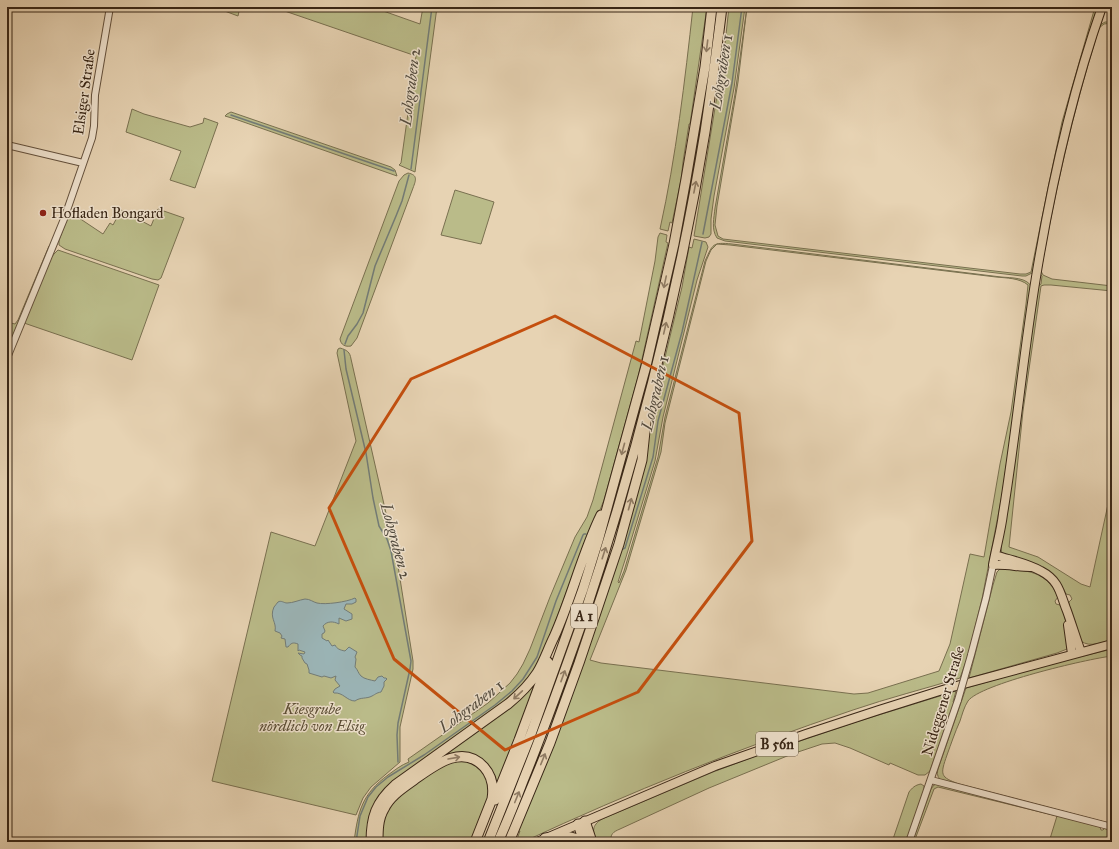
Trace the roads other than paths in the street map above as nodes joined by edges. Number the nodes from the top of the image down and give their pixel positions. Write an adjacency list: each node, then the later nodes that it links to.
1 (110, 7): 6 (street, Elsiger Straße)
2 (712, 7): 9 (highway, A 1, one-way to 9)
3 (722, 7): 8 (highway, A 1, one-way to 3)
4 (1102, 7): 10 (main road)
5 (7, 145): 6 (street)
6 (83, 163): 7 (street, Elsiger Straße)
7 (7, 358)
8 (650, 393): 26 (highway, A 1, one-way to 8); 27 (highway, one-way to 8)
9 (611, 492): 14 (highway); 25 (highway, A 1)
10 (995, 554): 11 (main road); 12 (main road)
11 (993, 565): 12 (main road); 18 (street, Nideggener Straße, bridge)
12 (1030, 567): 13 (main road)
13 (1066, 610): 16 (main road); 17 (main road)
14 (559, 626): 22 (highway, one-way to 22); 24 (highway)
15 (1112, 644): 16 (main road, B 56n)
16 (1081, 652): 17 (main road, B 56n)
17 (1072, 654): 19 (main road, B 56n)
18 (931, 780): 20 (street); 30 (street, Nideggener Straße)
19 (582, 822): 21 (main road, B 56n); 28 (highway); 29 (highway)
20 (1112, 827)
21 (541, 840): 28 (highway)
22 (371, 842)
23 (378, 842): 24 (highway, one-way to 24)
24 (475, 842)
25 (488, 842)
26 (498, 842)
27 (509, 842)
28 (583, 842)
29 (592, 842)
30 (909, 842)

